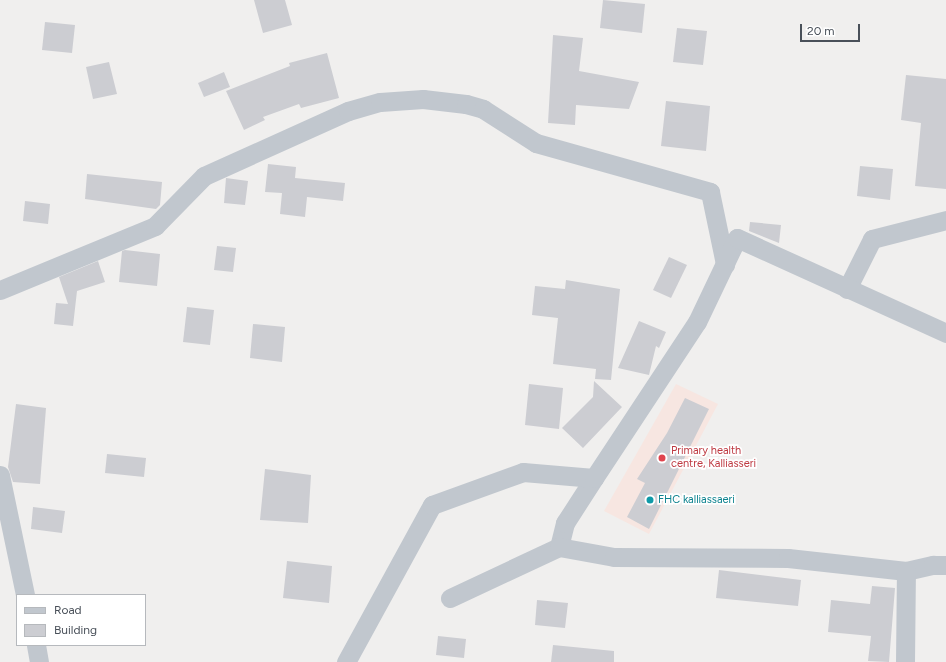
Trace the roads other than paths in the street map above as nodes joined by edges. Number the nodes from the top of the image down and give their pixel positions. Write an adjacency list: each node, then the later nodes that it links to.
1 (946, 220): 3 (street)
2 (725, 264): 3 (street); 4 (street); 7 (street)
3 (847, 289): 5 (street)
4 (0, 290)
5 (946, 333)
6 (0, 475): 11 (street)
7 (594, 478): 8 (street); 15 (street)
8 (559, 547): 10 (street); 12 (street)
9 (946, 565): 10 (street)
10 (906, 571): 16 (street)
11 (25, 594)
12 (450, 598)
13 (36, 646): 14 (street)
14 (39, 662)
15 (346, 662)
16 (905, 662)

